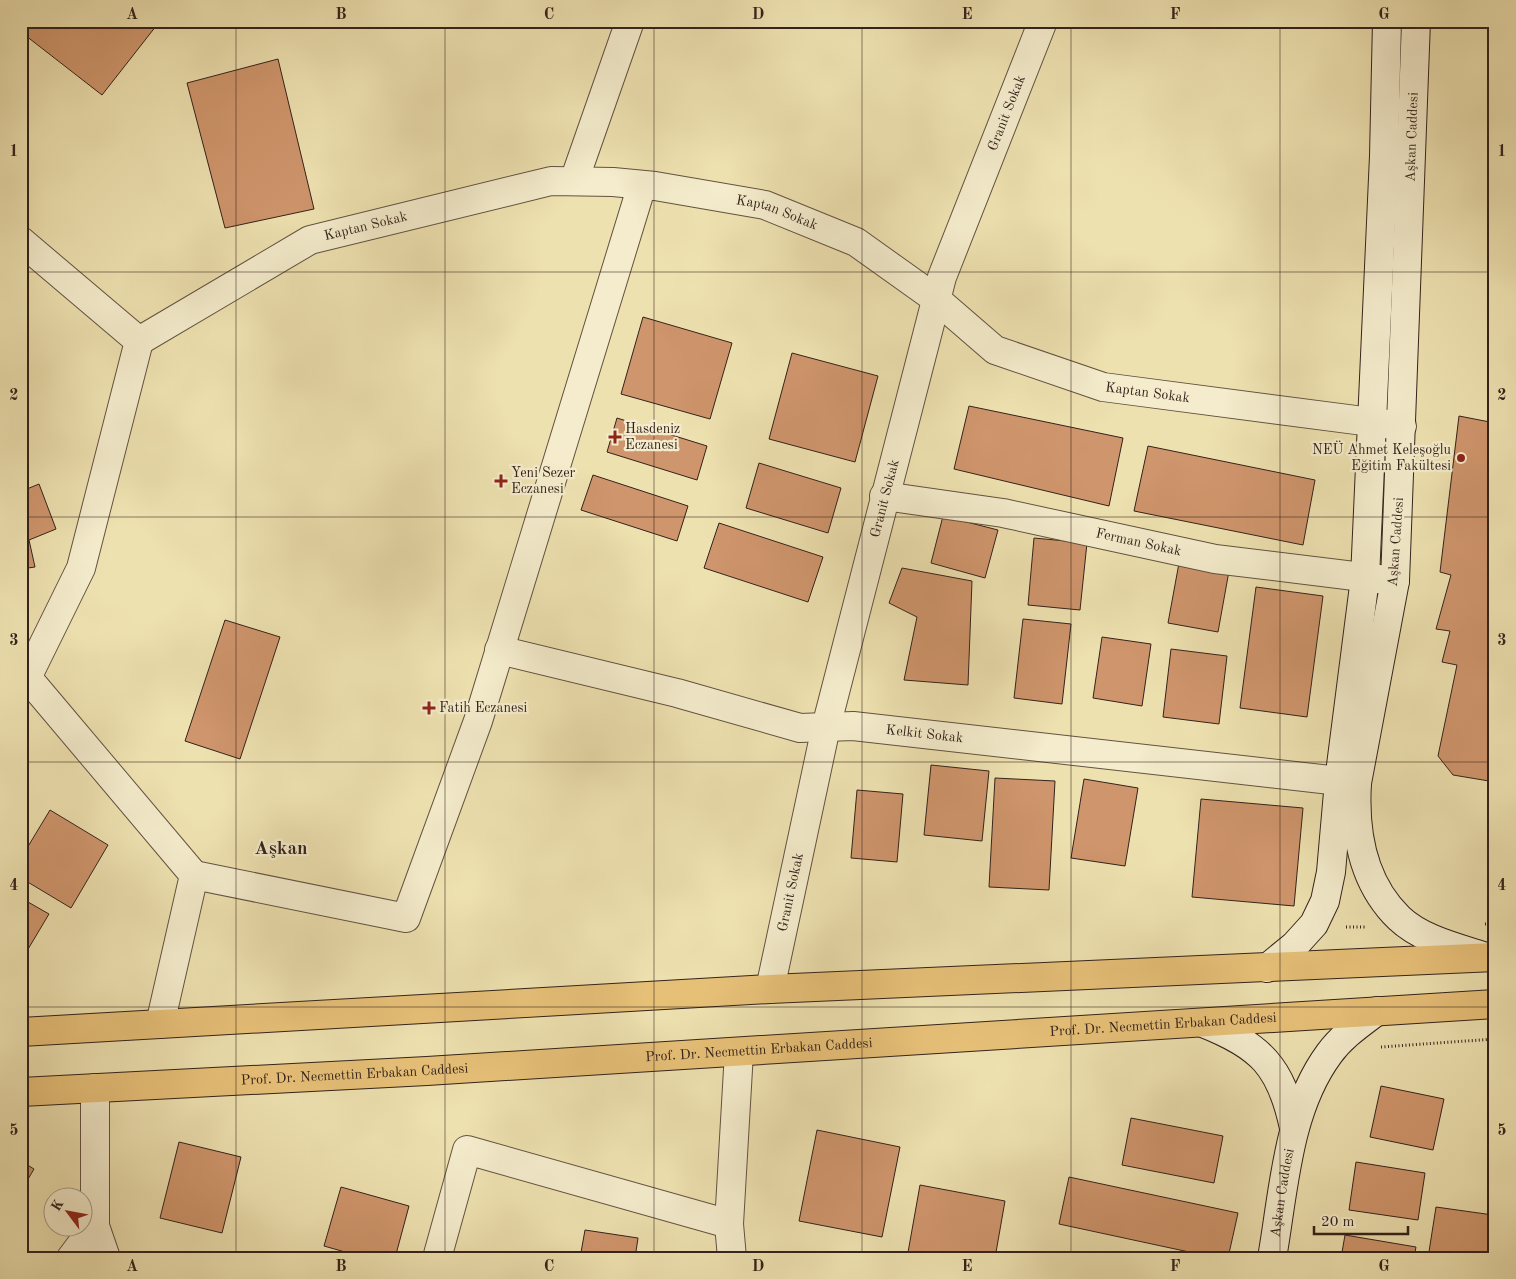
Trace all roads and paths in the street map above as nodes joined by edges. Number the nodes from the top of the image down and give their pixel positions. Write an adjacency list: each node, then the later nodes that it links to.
1 (630, 21): 5 (street)
2 (1043, 21): 8 (street, Granit Sokak)
3 (1383, 23): 4 (street); 10 (street, Aşkan Caddesi)
4 (1416, 28): 11 (street, Aşkan Caddesi)
5 (574, 181): 6 (street, Kaptan Sokak); 9 (street, Kaptan Sokak)
6 (642, 185): 8 (street, Kaptan Sokak); 15 (street)
7 (21, 241): 9 (street)
8 (936, 299): 10 (street, Kaptan Sokak); 12 (street, Granit Sokak)
9 (139, 341): 16 (street)
10 (1370, 422): 11 (street, Kaptan Sokak); 13 (street, Aşkan Caddesi)
11 (1402, 426): 14 (street, Aşkan Caddesi)
12 (884, 496): 13 (street, Ferman Sokak); 17 (street, Granit Sokak)
13 (1365, 578): 14 (street, Ferman Sokak); 18 (street, Aşkan Caddesi)
14 (1395, 581): 18 (street, Aşkan Caddesi)
15 (499, 650): 17 (street, Kelkit Sokak); 19 (street)
16 (24, 679): 19 (street)
17 (826, 727): 18 (street, Kelkit Sokak); 22 (street, Granit Sokak)
18 (1348, 782): 20 (street, Aşkan Caddesi); 21 (street, Aşkan Caddesi)
19 (194, 875): 26 (street)
20 (1492, 957): 21 (main road)
21 (1267, 968): 22 (main road)
22 (770, 989): 26 (main road)
23 (1495, 1004): 24 (main road, Prof. Dr. Necmettin Erbakan Caddesi)
24 (1377, 1011): 25 (main road, Prof. Dr. Necmettin Erbakan Caddesi); 31 (street)
25 (1203, 1022): 28 (main road, Prof. Dr. Necmettin Erbakan Caddesi); 31 (street)
26 (160, 1024): 27 (main road)
27 (21, 1032)
28 (739, 1052): 29 (main road, Prof. Dr. Necmettin Erbakan Caddesi); 32 (street)
29 (94, 1088): 30 (main road, Prof. Dr. Necmettin Erbakan Caddesi); 33 (street)
30 (21, 1092)
31 (1294, 1128): 38 (street, Aşkan Caddesi)
32 (729, 1224): 36 (street); 37 (street)
33 (95, 1226): 34 (street); 35 (street)
34 (71, 1258)
35 (106, 1258)
36 (437, 1258)
37 (732, 1258)
38 (1272, 1258)

